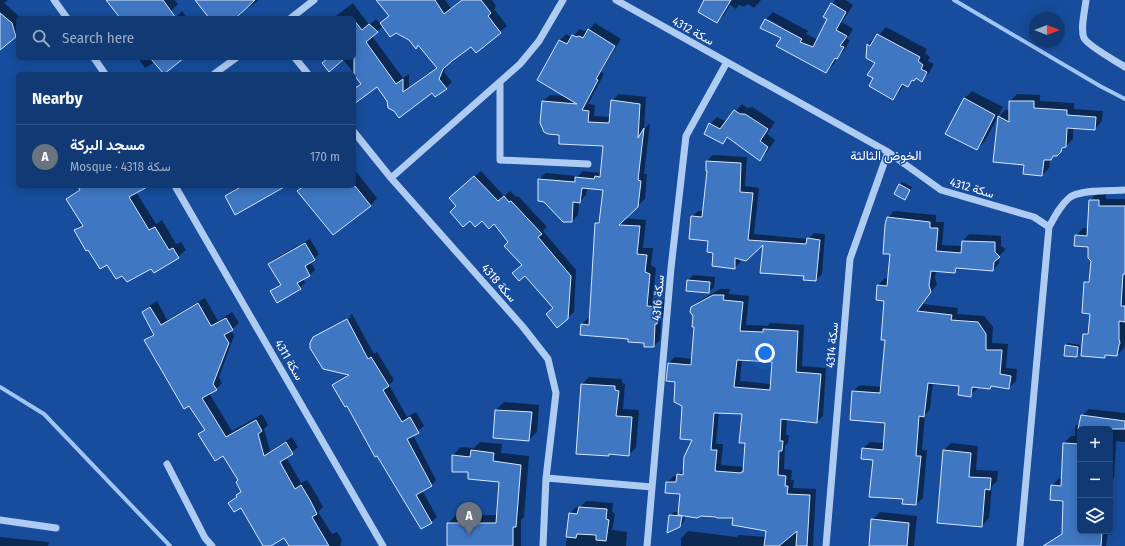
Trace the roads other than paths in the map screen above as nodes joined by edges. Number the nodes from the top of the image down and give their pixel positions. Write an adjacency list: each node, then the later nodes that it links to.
1 (54, 0): 6 (street)
2 (314, 0): 7 (street)
3 (563, 0): 16 (street)
4 (616, 0): 11 (street, سكة 4312)
5 (1086, 0): 12 (street)
6 (66, 16)
7 (293, 16)
8 (95, 60): 13 (street)
9 (233, 60): 14 (street)
10 (297, 60): 15 (street)
11 (728, 62): 18 (street, سكة 4312); 26 (street, سكة 4316)
12 (1125, 67)
13 (104, 72)
14 (217, 72)
15 (306, 72)
16 (500, 82): 19 (street); 20 (street)
17 (356, 134): 20 (street, سكة 4318)
18 (888, 152): 23 (street, سكة 4312); 33 (street, سكة 4314)
19 (588, 164)
20 (391, 178): 25 (street, سكة 4318)
21 (176, 188): 30 (street, سكة 4311)
22 (1125, 190): 23 (street)
23 (1049, 227): 34 (street)
24 (166, 464): 29 (street)
25 (546, 478): 26 (street); 31 (street, سكة 4318)
26 (652, 487): 32 (street, سكة 4316)
27 (0, 520): 28 (street)
28 (56, 528)
29 (212, 546)
30 (383, 546)
31 (543, 546)
32 (647, 546)
33 (826, 546)
34 (1020, 546)

